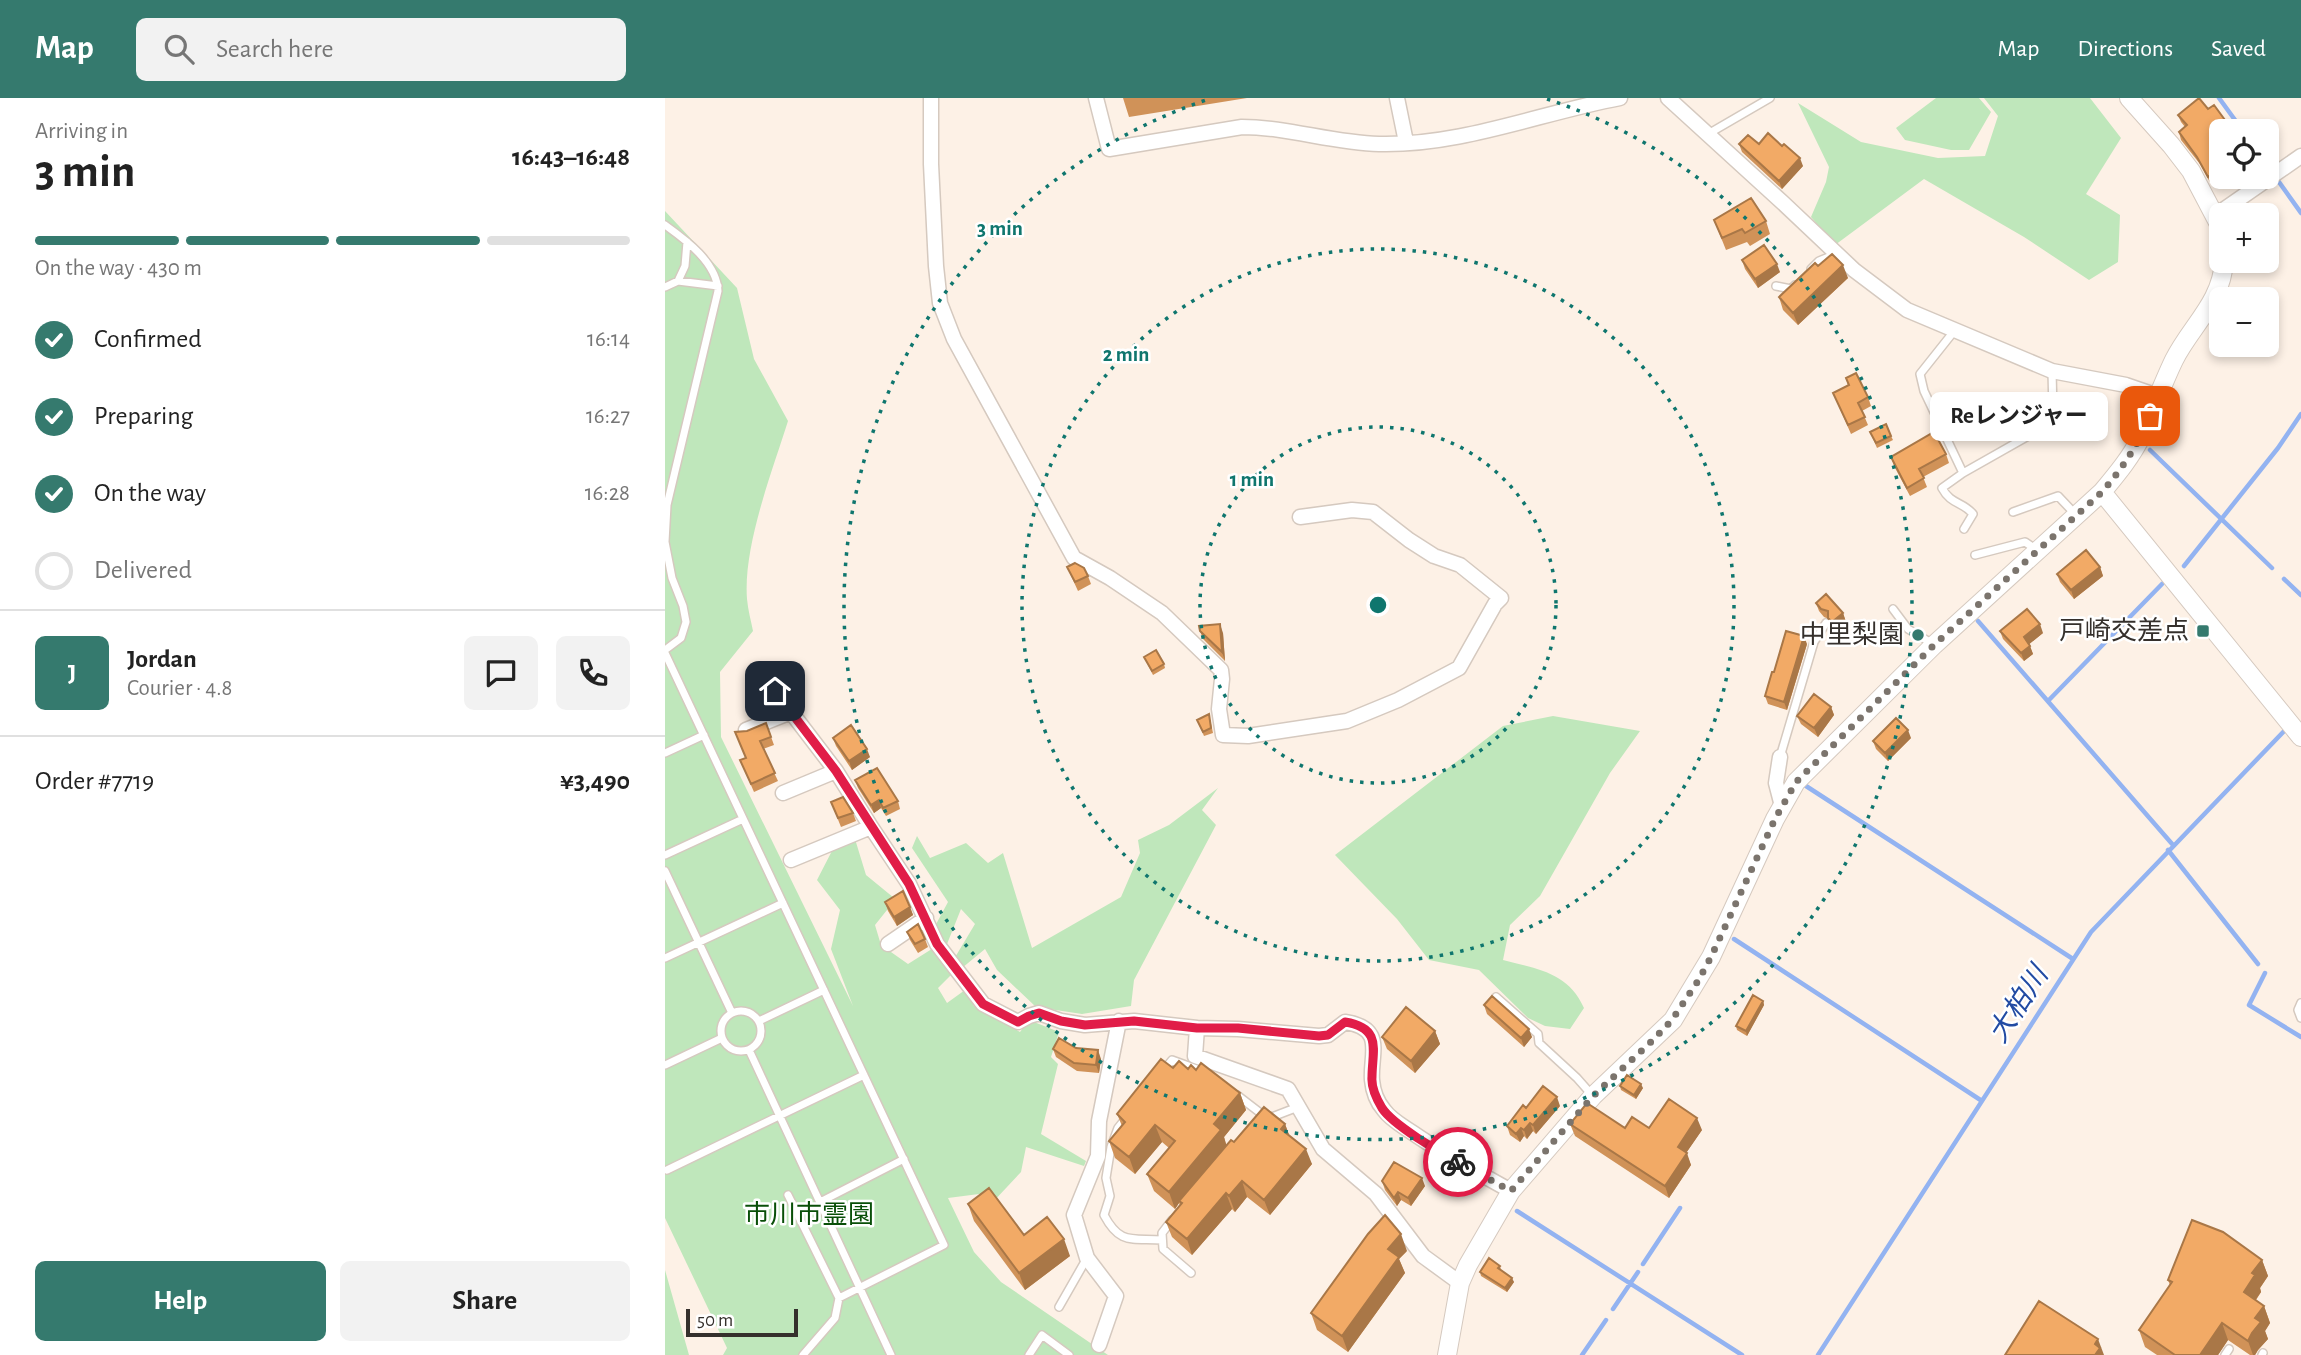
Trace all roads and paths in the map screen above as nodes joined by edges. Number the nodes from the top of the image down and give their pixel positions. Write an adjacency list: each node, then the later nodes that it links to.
1 (931, 98): 28 (street)
2 (1096, 98): 9 (street)
3 (1397, 98): 9 (street)
4 (1620, 98): 9 (street)
5 (1668, 98): 8 (street)
6 (1770, 98): 8 (lane)
7 (2129, 98): 12 (street)
8 (1708, 134): 15 (street)
9 (1406, 142)
10 (2301, 156): 11 (street)
11 (2240, 203)
12 (2209, 205)
13 (665, 225): 14 (lane)
14 (687, 242): 17 (lane); 18 (lane)
15 (1836, 254): 19 (lane); 21 (street)
16 (2224, 273): 23 (street)
17 (678, 281): 18 (lane); 20 (lane)
18 (718, 286): 35 (lane)
19 (1776, 286)
20 (665, 287)
21 (1955, 330): 22 (street); 24 (lane)
22 (2052, 371): 23 (street); 24 (lane)
23 (2158, 396): 25 (street)
24 (1963, 473): 29 (lane)
25 (2102, 492): 27 (street); 39 (street)
26 (2013, 512): 27 (lane)
27 (2076, 516): 30 (street)
28 (1300, 517)
29 (1964, 530)
30 (2037, 550): 31 (lane); 34 (street)
31 (1975, 555)
32 (1893, 609): 34 (lane)
33 (1826, 623): 42 (lane)
34 (1934, 645): 45 (street)
35 (665, 651): 40 (lane)
36 (759, 671): 37 (street)
37 (790, 712): 38 (street); 43 (street)
38 (746, 730)
39 (2299, 734)
40 (704, 735): 41 (lane); 46 (lane)
41 (665, 753)
42 (1780, 757): 45 (street)
43 (836, 771): 44 (street); 47 (street)
44 (783, 793)
45 (1782, 806): 73 (street)
46 (743, 819): 48 (lane); 51 (lane)
47 (871, 827): 49 (street); 52 (street)
48 (665, 855)
49 (791, 860)
50 (665, 871): 53 (lane)
51 (783, 903): 53 (lane); 56 (lane)
52 (926, 918): 54 (street); 62 (street)
53 (698, 943): 55 (lane); 59 (lane)
54 (888, 944)
55 (665, 958)
56 (824, 990): 61 (lane); 70 (lane)
57 (1496, 997): 73 (lane)
58 (2301, 1003): 60 (lane)
59 (731, 1013): 61 (lane); 64 (lane)
60 (2301, 1018)
61 (759, 1021): 65 (lane)
62 (1119, 1021): 63 (street); 86 (street)
63 (1197, 1028): 66 (street); 81 (street)
64 (722, 1038): 65 (lane); 68 (lane)
65 (748, 1050): 77 (lane)
66 (1195, 1056): 67 (lane); 75 (street)
67 (1172, 1060): 69 (lane); 71 (lane)
68 (665, 1065)
69 (1209, 1073)
70 (864, 1075): 77 (lane); 79 (lane)
71 (1158, 1077)
72 (1230, 1090): 76 (lane)
73 (1593, 1096): 81 (street)
74 (1134, 1107): 85 (lane)
75 (1298, 1107): 76 (lane); 88 (street)
76 (1263, 1115): 78 (lane)
77 (779, 1116): 80 (lane); 83 (lane)
78 (1254, 1125)
79 (904, 1159): 83 (lane); 89 (lane)
80 (667, 1170)
81 (1511, 1191): 88 (street)
82 (788, 1195): 90 (lane)
83 (820, 1202): 89 (lane)
84 (1178, 1213): 85 (lane)
85 (1162, 1240): 87 (lane)
86 (1087, 1258): 91 (lane); 92 (street)
87 (1191, 1273)
88 (1460, 1283): 97 (street)
89 (860, 1288): 90 (lane); 94 (lane)
90 (839, 1298): 93 (lane)
91 (1059, 1307)
92 (1099, 1345)
93 (803, 1355)
94 (891, 1355)
95 (1029, 1355): 96 (lane)
96 (1069, 1355)
97 (1447, 1355)

